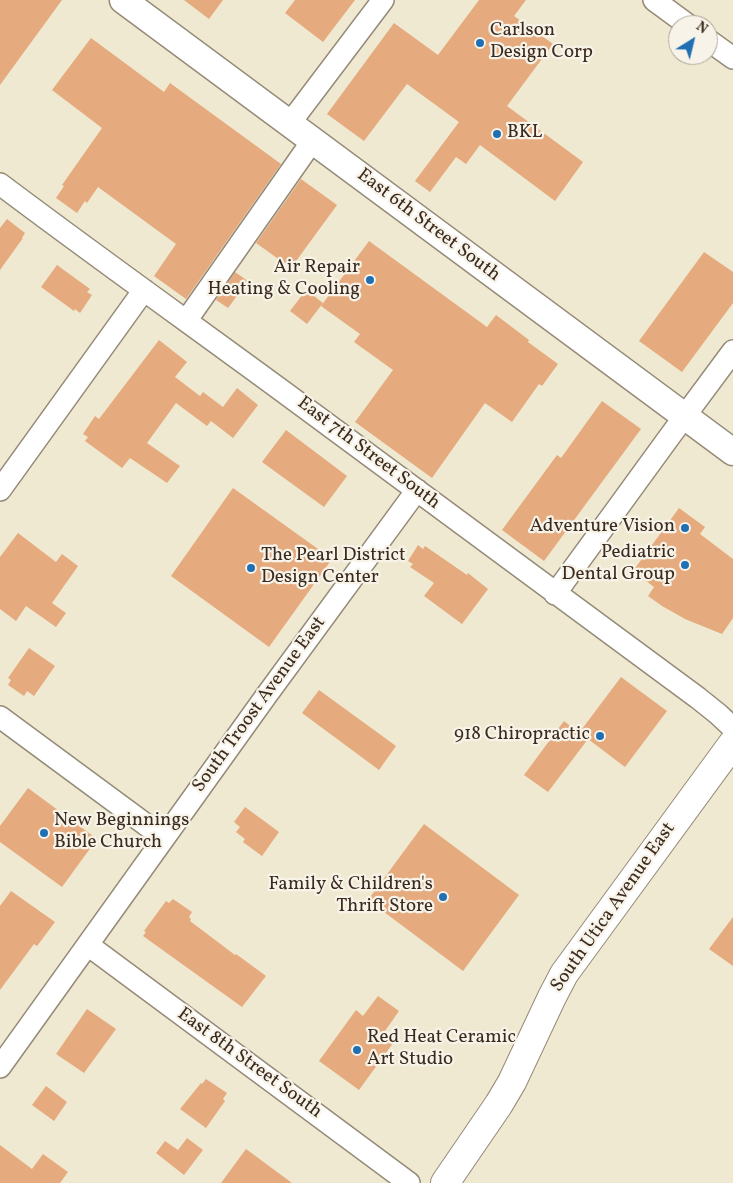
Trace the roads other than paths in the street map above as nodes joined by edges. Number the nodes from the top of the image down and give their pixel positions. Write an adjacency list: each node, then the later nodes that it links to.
1 (123, 0): 7 (street, East 6th Street South)
2 (383, 0): 7 (street)
3 (654, 0): 4 (street)
4 (674, 15)
5 (718, 47): 6 (street)
6 (733, 58)
7 (290, 124): 8 (street, East 6th Street South)
8 (314, 140): 11 (street); 13 (street, East 6th Street South)
9 (0, 184): 10 (street, East 7th Street South)
10 (144, 290): 11 (street, East 7th Street South); 15 (street)
11 (186, 321): 16 (street, East 7th Street South)
12 (733, 352): 13 (street)
13 (684, 417): 14 (street, East 6th Street South); 17 (street)
14 (733, 452)
15 (0, 490)
16 (417, 490): 17 (street, East 7th Street South); 21 (street, South Troost Avenue East)
17 (556, 594): 19 (street, East 7th Street South)
18 (0, 717): 21 (street)
19 (733, 728)
20 (733, 743): 25 (main road, South Utica Avenue East)
21 (164, 838): 22 (street, South Troost Avenue East)
22 (88, 946): 23 (street, South Troost Avenue East); 24 (street, East 8th Street South)
23 (0, 1067)
24 (409, 1183)
25 (445, 1183)

